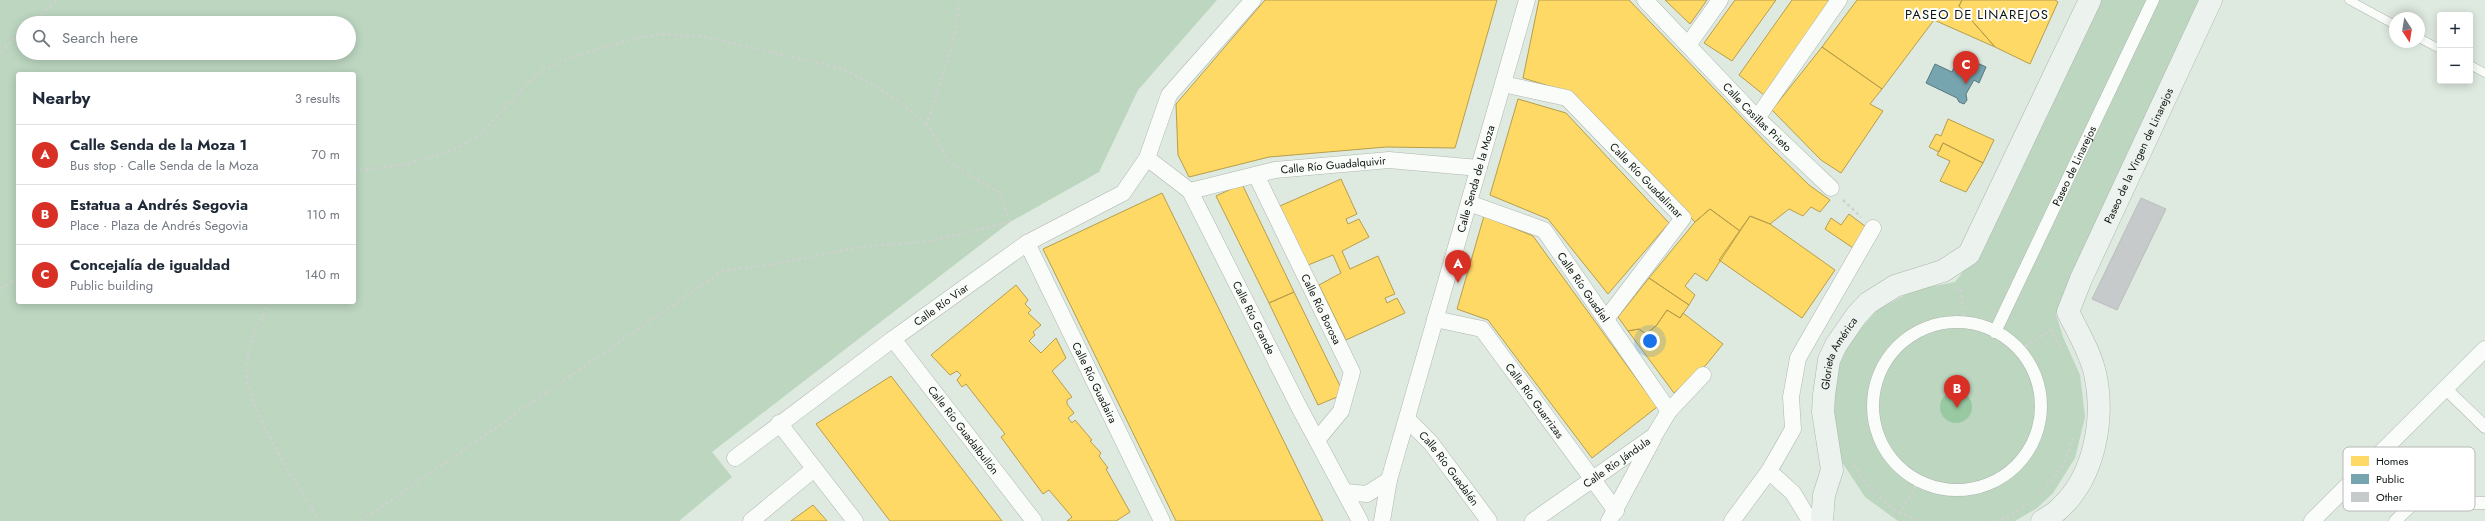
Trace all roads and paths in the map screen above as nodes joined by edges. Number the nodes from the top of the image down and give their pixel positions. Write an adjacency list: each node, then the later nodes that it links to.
1 (57, 0): 12 (path)
2 (960, 0): 23 (path)
3 (1253, 0): 24 (street, Calle Río Viar)
4 (1527, 0): 21 (street, Calle Senda de la Moza)
5 (1646, 0): 16 (street, Calle Casillas Prieto)
6 (1720, 0): 16 (street)
7 (1839, 0): 22 (street)
8 (2090, 0): 79 (main road, Glorieta América)
9 (2153, 0): 40 (street, Paseo de Linarejos)
10 (2211, 0): 82 (main road, Paseo de la Virgen de Linarejos)
11 (2349, 0): 13 (lane)
12 (40, 16)
13 (2389, 22)
14 (16, 37): 18 (path)
15 (2425, 41): 17 (lane)
16 (1688, 45): 22 (street, Calle Casillas Prieto)
17 (2438, 48)
18 (0, 52)
19 (2473, 67): 20 (lane)
20 (2485, 73)
21 (1503, 84): 25 (street, Calle Senda de la Moza); 38 (street, Calle Río Guadalimar)
22 (1757, 118): 28 (street, Calle Casillas Prieto)
23 (927, 124): 26 (path); 69 (path)
24 (1148, 158): 29 (street, Calle Río Grande); 32 (street, Calle Río Viar)
25 (1479, 168): 27 (street, Calle Río Guadalquivir); 30 (street, Calle Senda de la Moza)
26 (356, 172)
27 (1256, 175): 29 (street, Calle Río Guadalquivir); 53 (street, Calle Río Borosa)
28 (1831, 188): 31 (path)
29 (1190, 191): 53 (street, Calle Río Grande)
30 (1469, 203): 37 (street, Calle Senda de la Moza); 38 (street, Calle Río Guadiel)
31 (1873, 228): 58 (street)
32 (1027, 244): 41 (street, Calle Río Viar); 67 (street, Calle Río Guadaira)
33 (16, 279): 34 (path)
34 (0, 289)
35 (1953, 289): 39 (path)
36 (269, 304): 68 (path)
37 (1435, 319): 48 (street, Calle Senda de la Moza); 60 (street, Calle Río Guarrizas)
38 (1606, 319): 47 (street, Calle Río Guadiel)
39 (1964, 320): 40 (street); 61 (street)
40 (1995, 332): 43 (street)
41 (893, 339): 49 (street, Calle Río Viar); 72 (street, Calle Río Guadalbullón)
42 (2485, 349): 46 (street)
43 (2020, 350): 44 (path); 61 (street)
44 (2062, 350)
45 (1703, 375): 47 (street, Calle Río Jándula)
46 (2445, 388): 50 (street); 54 (street)
47 (1669, 411): 52 (street, Calle Río Jándula)
48 (1406, 419): 59 (street, Calle Senda de la Moza); 75 (street, Calle Río Guadalén)
49 (778, 423): 55 (street, Calle Río Viar); 57 (street)
50 (2485, 427)
51 (2076, 430): 81 (path)
52 (1654, 436): 60 (street, Calle Río Jándula); 66 (street)
53 (1317, 440): 63 (street, Calle Río Grande)
54 (2386, 447)
55 (735, 458)
56 (1849, 459): 65 (path)
57 (814, 469): 70 (street); 71 (street)
58 (1769, 471): 77 (street); 78 (street)
59 (1389, 480): 63 (street); 74 (street, Calle Senda de la Moza)
60 (1593, 480): 66 (street, Calle Río Guarrizas); 76 (street, Calle Río Jándula)
61 (1918, 482): 65 (path)
62 (2343, 490): 83 (street)
63 (1345, 492): 73 (street, Calle Río Grande)
64 (2406, 511): 84 (street)
65 (1899, 514): 80 (path)
66 (1612, 516)
67 (1159, 519)
68 (319, 521)
69 (361, 521)
70 (751, 521)
71 (855, 521)
72 (1034, 521)
73 (1360, 521)
74 (1382, 521)
75 (1489, 521)
76 (1534, 521)
77 (1732, 521)
78 (1810, 521)
79 (1822, 521)
80 (1920, 521)
81 (1995, 521)
82 (2042, 521)
83 (2312, 521)
84 (2396, 521)

